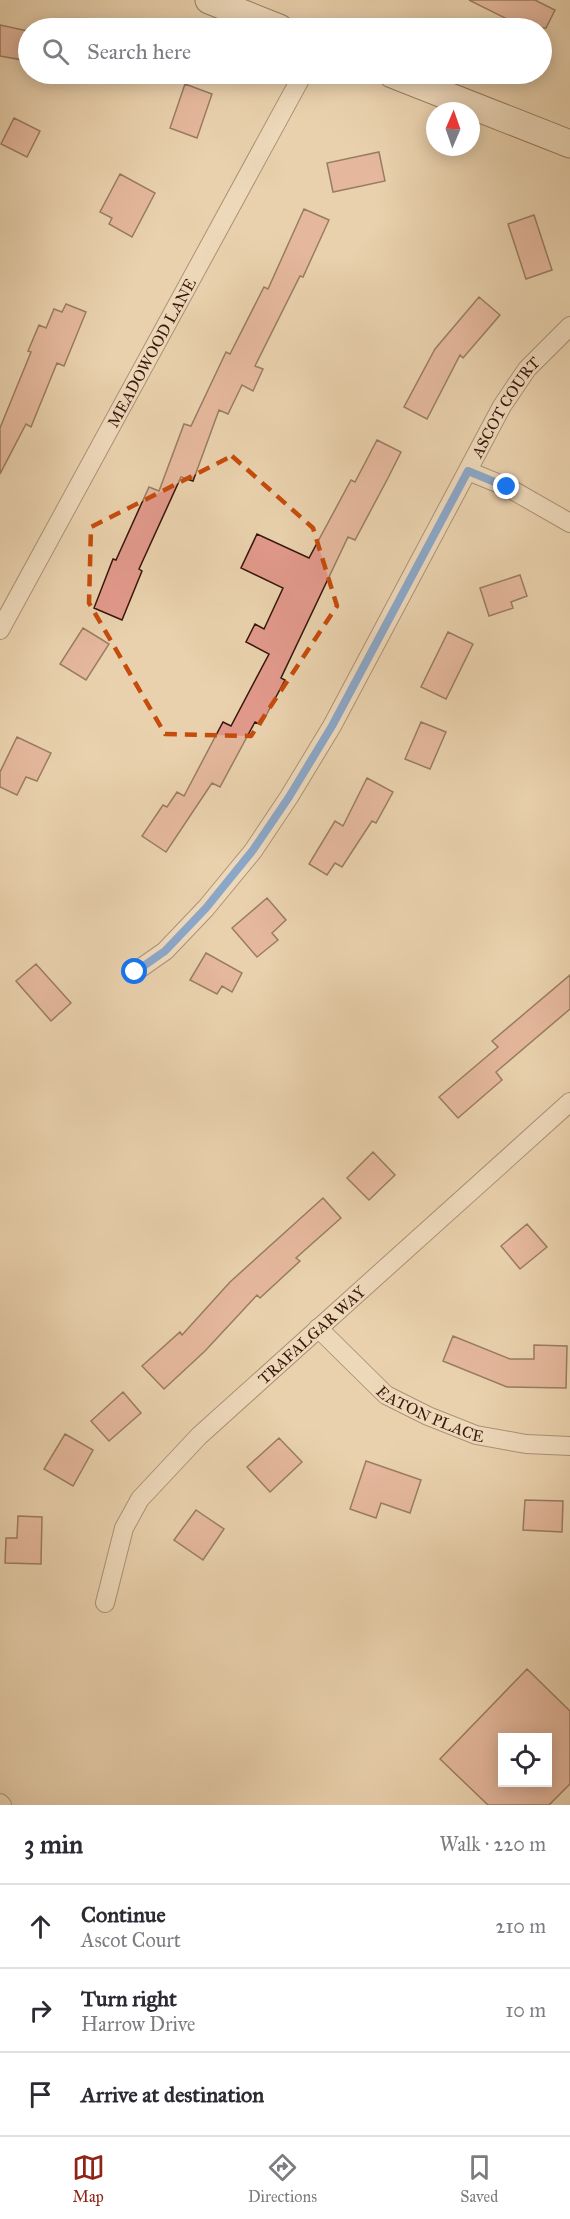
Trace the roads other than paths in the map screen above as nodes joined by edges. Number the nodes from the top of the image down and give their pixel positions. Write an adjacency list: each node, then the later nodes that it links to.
1 (209, 0): 2 (main road)
2 (254, 18)
3 (298, 84): 9 (street, MEADOWOOD LANE)
4 (417, 84): 5 (main road)
5 (570, 144)
6 (570, 326): 7 (street, ASCOT COURT)
7 (468, 471): 8 (street); 10 (street, ASCOT COURT)
8 (570, 523)
9 (0, 630)
10 (135, 972)
11 (570, 1102): 12 (street, TRAFALGAR WAY)
12 (318, 1328): 13 (street, EATON PLACE); 14 (street, TRAFALGAR WAY)
13 (570, 1446)
14 (105, 1603)

